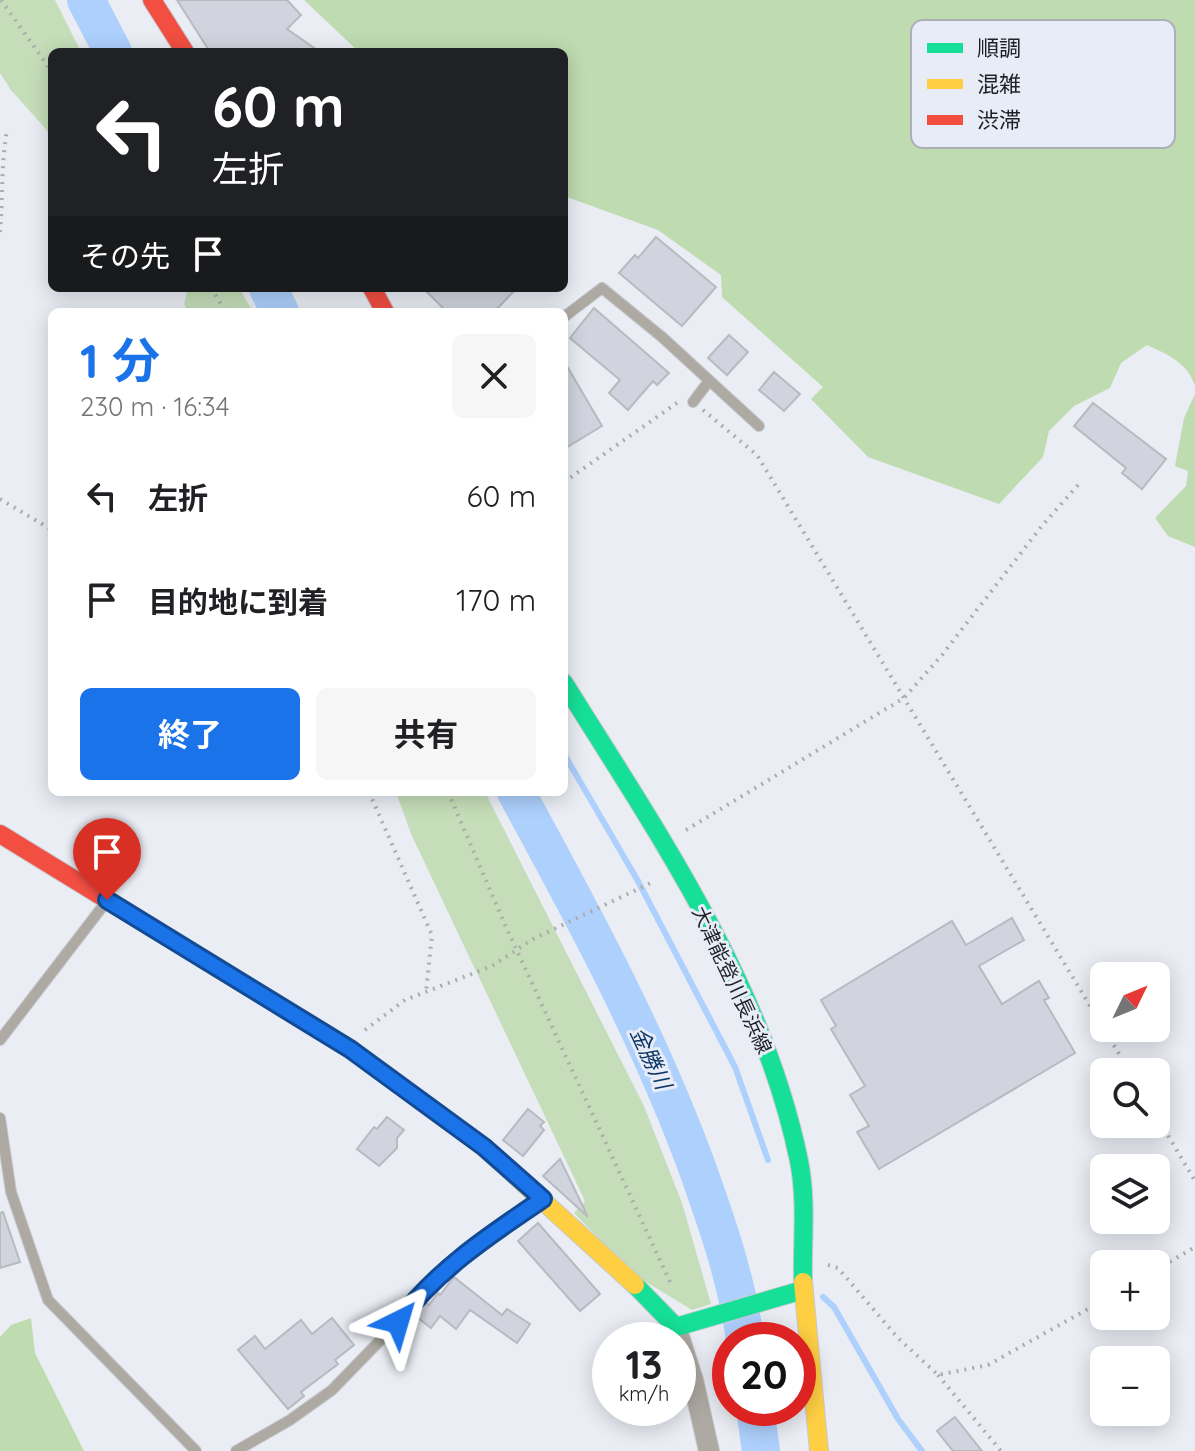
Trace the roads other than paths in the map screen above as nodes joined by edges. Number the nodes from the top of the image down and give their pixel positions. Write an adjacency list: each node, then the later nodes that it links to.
1 (152, 0): 2 (street)
2 (182, 48)
3 (568, 314): 4 (lane)
4 (709, 381): 5 (lane); 6 (lane)
5 (693, 402)
6 (759, 426)
7 (568, 689): 14 (street, 大津能登川長浜線)
8 (0, 834): 9 (street)
9 (107, 900): 10 (lane); 13 (street)
10 (0, 1040)
11 (0, 1118): 12 (lane)
12 (6, 1193): 18 (lane)
13 (543, 1199): 15 (street); 19 (lane)
14 (796, 1292): 16 (street); 21 (street, 大津能登川長浜線)
15 (672, 1322)
16 (696, 1322)
17 (696, 1393): 20 (street)
18 (196, 1451)
19 (236, 1451)
20 (709, 1451)
21 (819, 1451)

